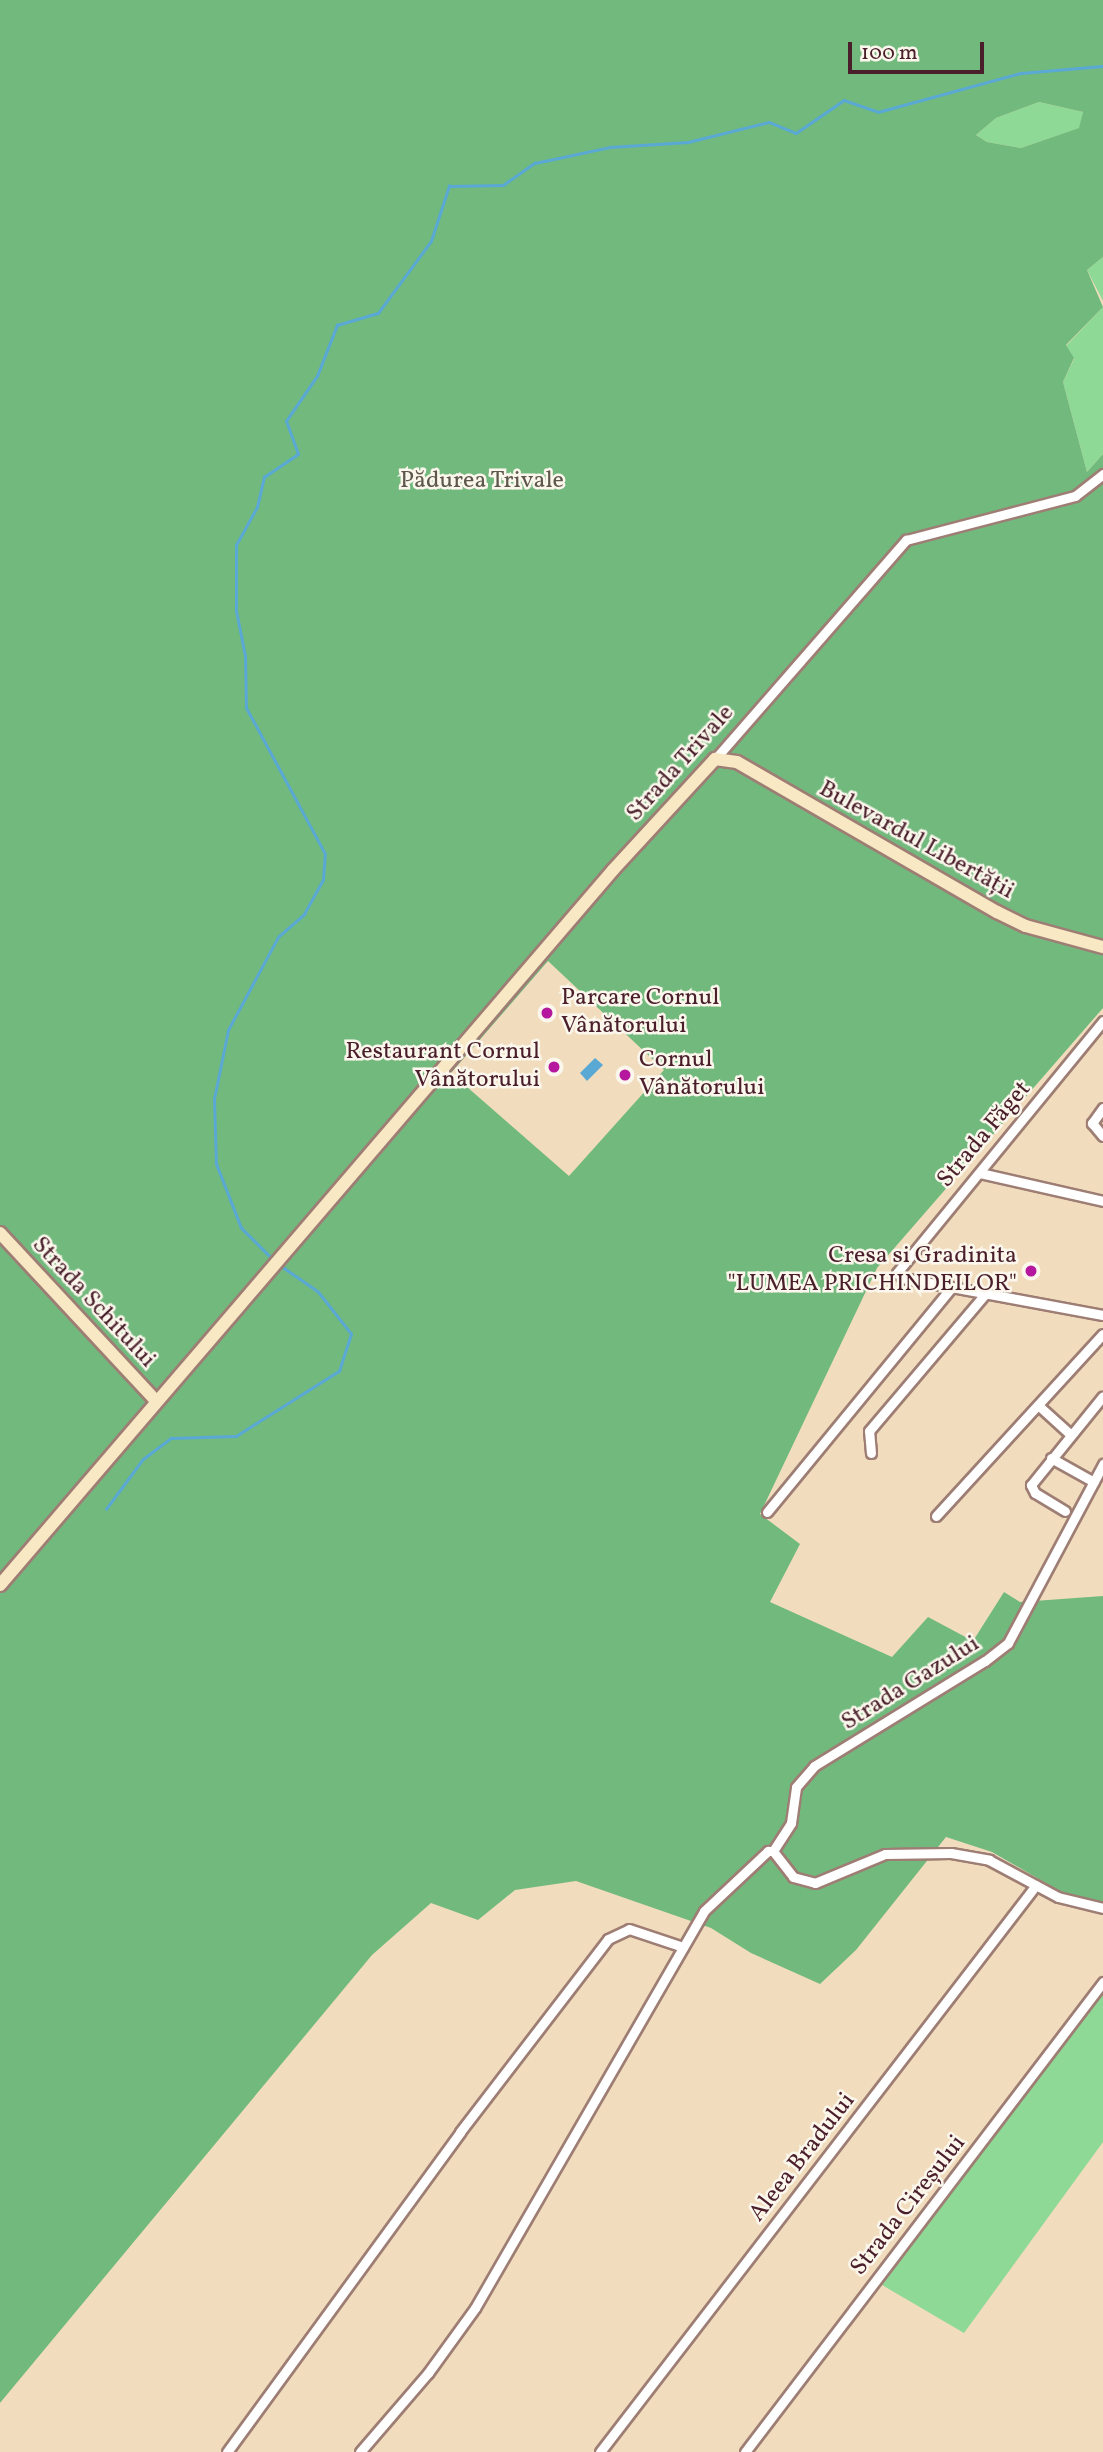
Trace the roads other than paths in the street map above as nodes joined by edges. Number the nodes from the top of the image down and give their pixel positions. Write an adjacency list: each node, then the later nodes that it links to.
1 (1103, 474): 2 (street, Strada Trivale)
2 (715, 759): 3 (main road, Bulevardul Libertății); 15 (main road, Strada Trivale)
3 (1103, 947)
4 (1103, 1021): 7 (street, Strada Făget)
5 (1103, 1108): 6 (street)
6 (1103, 1136)
7 (980, 1173): 8 (street); 10 (street, Strada Făget)
8 (1103, 1200)
9 (0, 1233): 15 (main road, Strada Schitului)
10 (952, 1287): 11 (street); 23 (street)
11 (986, 1293): 12 (street); 18 (street)
12 (1103, 1315)
13 (1103, 1334): 16 (street)
14 (1103, 1396): 17 (street)
15 (155, 1400): 25 (main road, Strada Trivale)
16 (1039, 1406): 17 (street); 24 (street)
17 (1071, 1435): 19 (street)
18 (871, 1453)
19 (1051, 1458): 21 (street); 22 (street)
20 (1103, 1464): 21 (street, Strada Gazului)
21 (1094, 1482): 26 (street, Strada Gazului)
22 (1065, 1511)
23 (767, 1512)
24 (936, 1516)
25 (0, 1585)
26 (773, 1851): 27 (street); 29 (street, Strada Gazului)
27 (1036, 1885): 28 (street); 33 (street, Aleea Bradului)
28 (1103, 1908)
29 (683, 1947): 31 (street); 32 (street, Strada Gazului)
30 (1103, 1982): 34 (street, Strada Cireșului)
31 (227, 2452)
32 (360, 2452)
33 (600, 2452)
34 (745, 2452)

